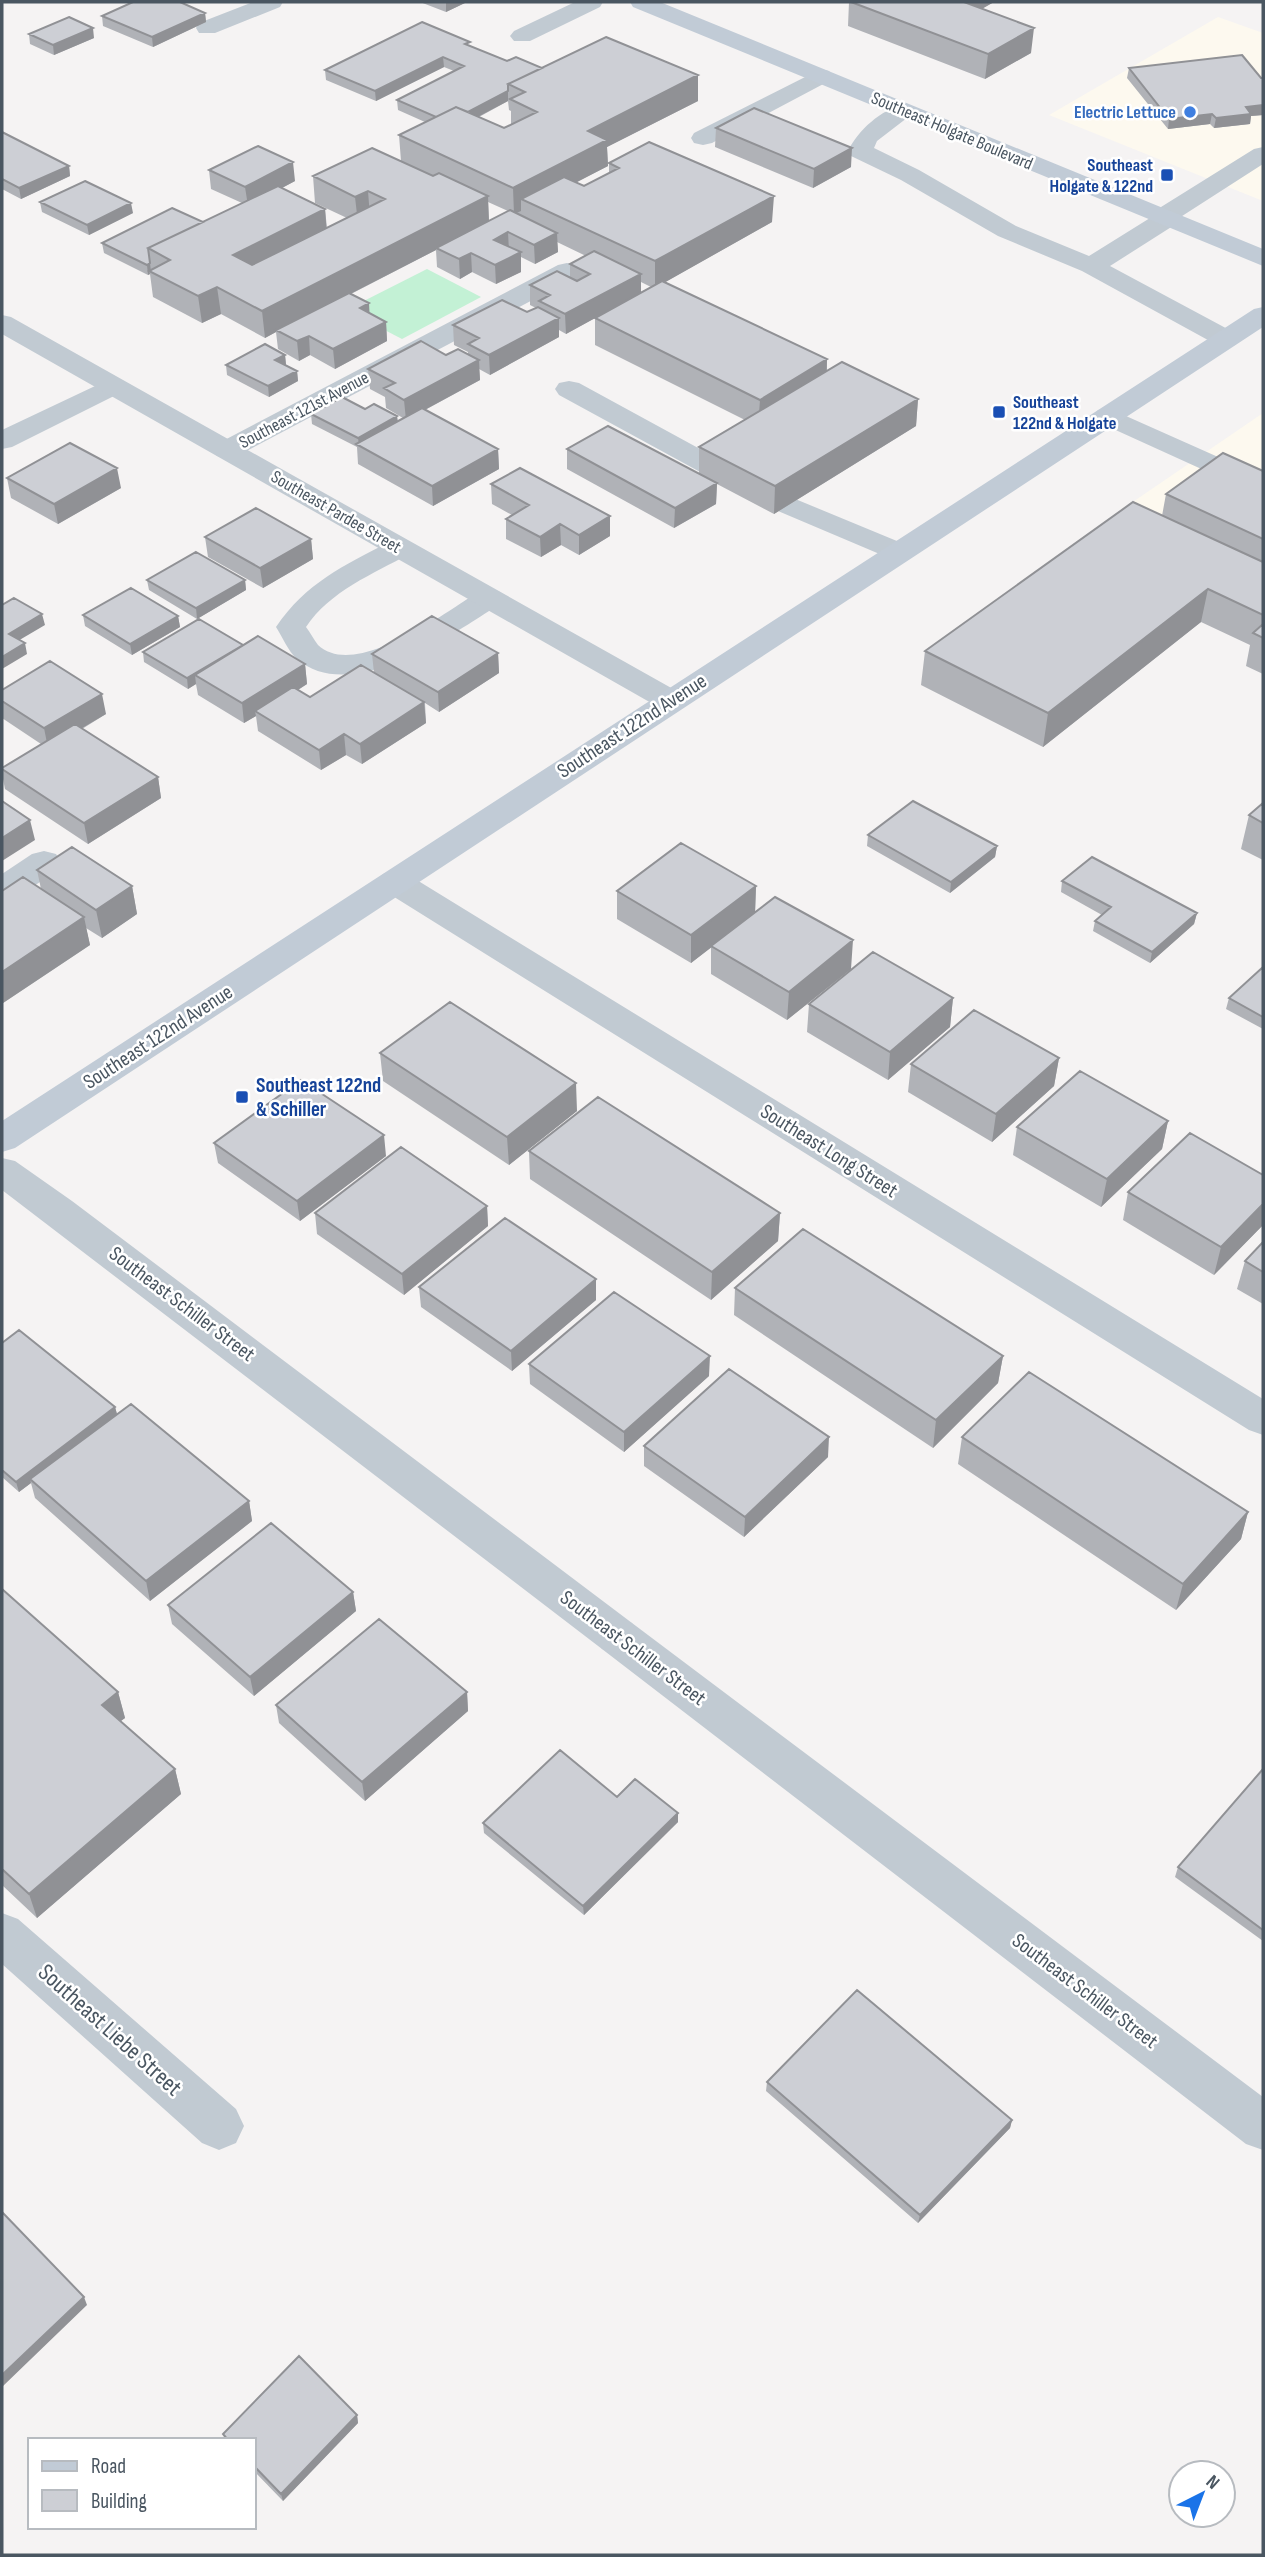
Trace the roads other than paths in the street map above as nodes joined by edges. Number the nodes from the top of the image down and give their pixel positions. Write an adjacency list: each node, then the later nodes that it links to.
1 (272, 2): 4 (street)
2 (592, 2): 5 (street)
3 (646, 3): 6 (main road, Southeast Holgate Boulevard)
4 (206, 28)
5 (522, 36)
6 (821, 76): 7 (main road, Southeast Holgate Boulevard); 8 (street)
7 (904, 111): 10 (main road, Southeast Holgate Boulevard); 12 (street)
8 (703, 138)
9 (1263, 154): 10 (street)
10 (1165, 218): 11 (main road, Southeast Holgate Boulevard); 12 (street)
11 (1263, 258)
12 (1091, 267): 16 (street)
13 (567, 271): 21 (street, Southeast 121st Avenue)
14 (1263, 315): 16 (main road, Southeast 122nd Avenue)
15 (2, 323): 17 (street, Southeast Pardee Street)
16 (1227, 339): 19 (main road, Southeast 122nd Avenue)
17 (112, 386): 20 (street); 21 (street, Southeast Pardee Street)
18 (569, 388): 22 (street)
19 (1108, 416): 23 (street); 26 (main road, Southeast 122nd Avenue)
20 (2, 441)
21 (227, 450): 25 (street, Southeast Pardee Street)
22 (712, 467)
23 (1262, 486)
24 (788, 505): 26 (street)
25 (399, 548): 27 (street, Southeast Pardee Street); 27 (street)
26 (899, 552): 28 (main road, Southeast 122nd Avenue)
27 (489, 598): 28 (street, Southeast Pardee Street)
28 (671, 701): 30 (main road, Southeast 122nd Avenue)
29 (44, 862): 31 (street)
30 (395, 882): 32 (main road, Southeast 122nd Avenue); 34 (street, Southeast Long Street)
31 (2, 889)
32 (2, 1139)
33 (2, 1171): 37 (street, Southeast Schiller Street)
34 (1263, 1419)
35 (2, 1934): 36 (street, Southeast Liebe Street)
36 (219, 2126)
37 (1263, 2127)

